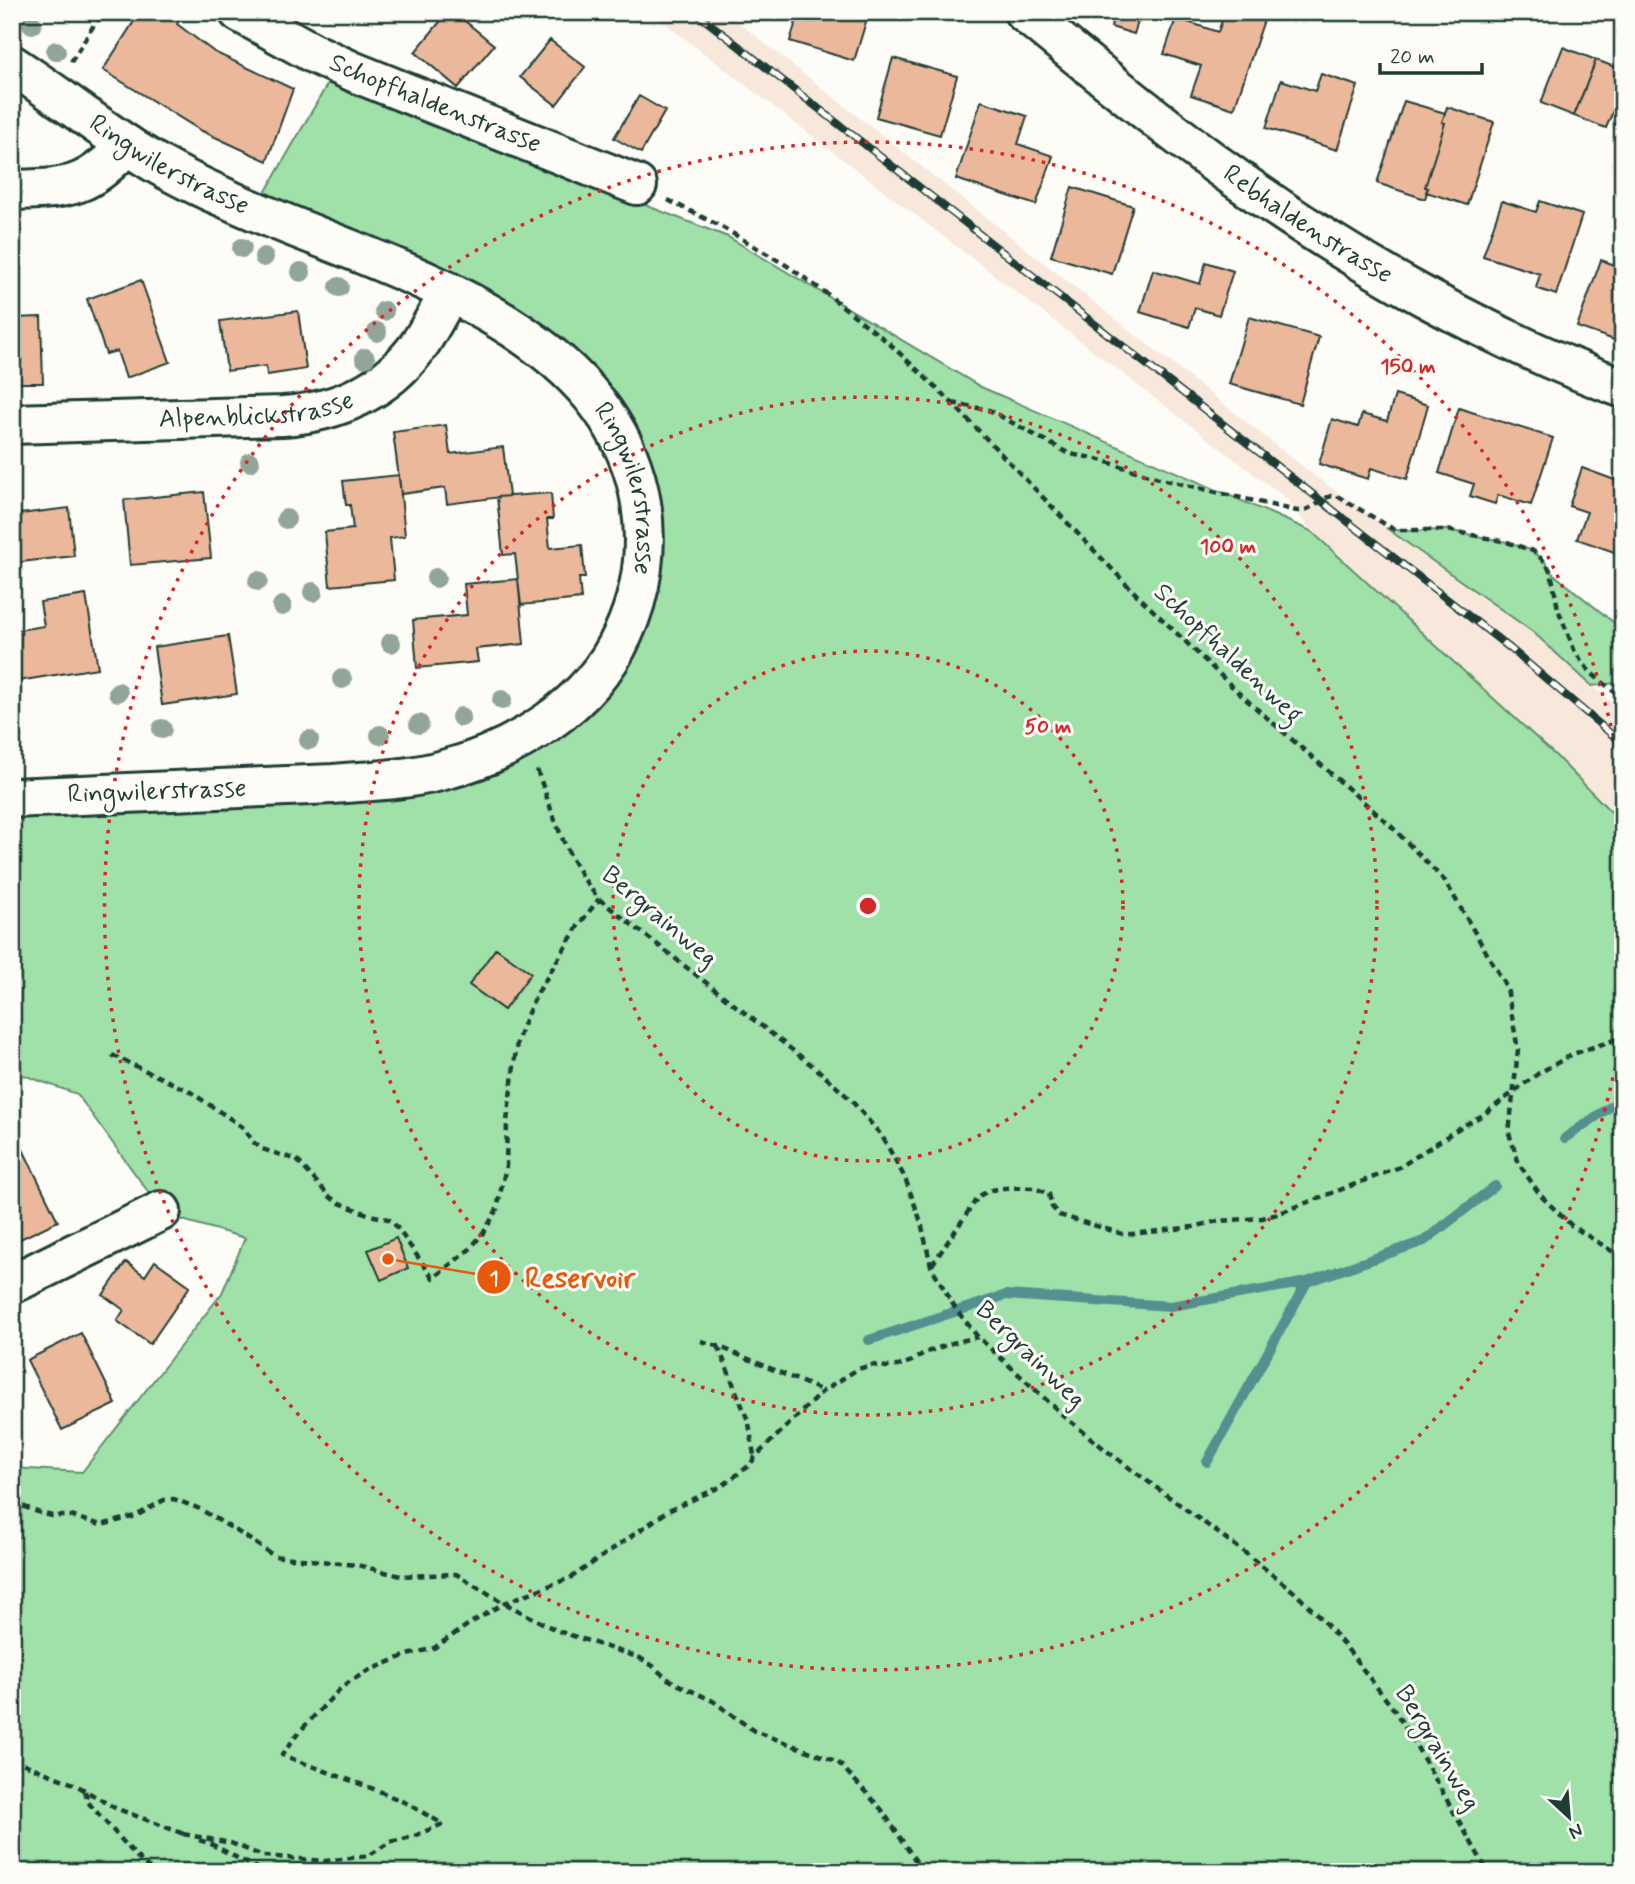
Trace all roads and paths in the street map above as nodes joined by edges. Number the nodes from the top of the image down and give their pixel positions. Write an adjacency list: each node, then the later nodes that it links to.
1 (102, 12): 5 (path)
2 (239, 12): 7 (street, Schopfhaldenstrasse)
3 (1024, 12): 10 (street, Rebhaldenstrasse)
4 (12, 65): 6 (street, Ringwilerstrasse)
5 (79, 70)
6 (127, 145): 8 (street); 9 (street, Ringwilerstrasse)
7 (637, 185): 11 (path, Schopfhaldenweg)
8 (12, 190)
9 (450, 293): 12 (street, Alpenblickstrasse); 14 (street, Ringwilerstrasse)
10 (1623, 388)
11 (951, 403): 13 (path); 19 (path, Schopfhaldenweg)
12 (12, 424)
13 (1623, 699)
14 (525, 736): 15 (street, Ringwilerstrasse); 16 (path, Bergrainweg)
15 (12, 798)
16 (599, 899): 18 (path); 22 (path, Bergrainweg)
17 (1623, 1037): 19 (path)
18 (112, 1055)
19 (1513, 1093): 21 (path, Schopfhaldenweg); 22 (path)
20 (161, 1211): 23 (street)
21 (1623, 1258)
22 (931, 1266): 24 (path, Bergrainweg)
23 (12, 1284)
24 (978, 1337): 27 (path); 37 (path, Bergrainweg)
25 (701, 1341): 26 (path)
26 (718, 1346): 27 (path); 28 (path)
27 (823, 1391): 28 (path)
28 (755, 1457): 30 (path)
29 (12, 1502): 30 (path)
30 (504, 1603): 33 (path); 36 (path)
31 (12, 1759): 32 (path)
32 (85, 1790): 33 (path); 34 (path)
33 (183, 1834): 35 (path)
34 (153, 1872)
35 (264, 1872)
36 (923, 1872)
37 (1488, 1872)

